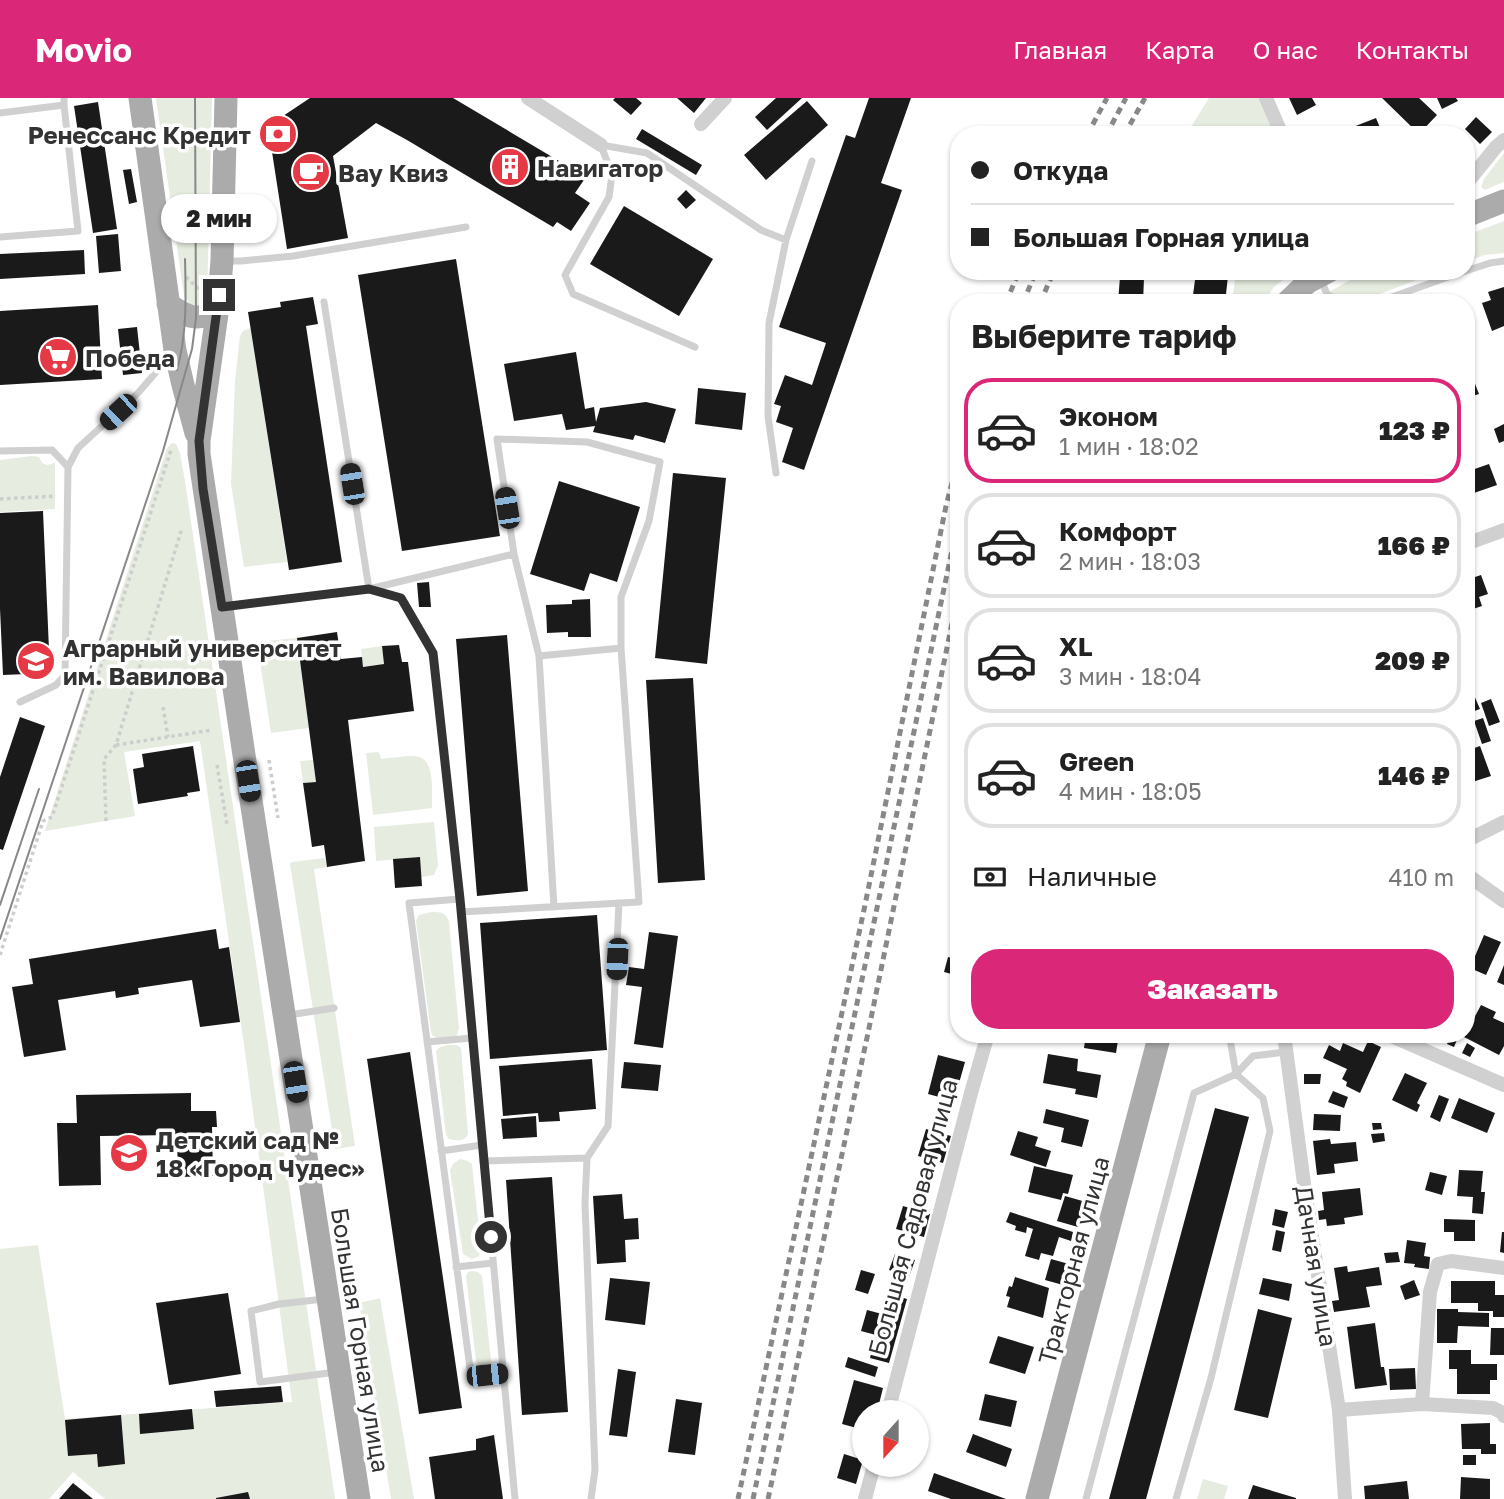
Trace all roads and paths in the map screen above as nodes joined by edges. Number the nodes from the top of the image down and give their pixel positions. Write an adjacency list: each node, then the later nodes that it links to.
1 (140, 98): 29 (main road, Большая Горная улица)
2 (226, 98): 19 (main road, Большая Горная улица)
3 (528, 98): 11 (street)
4 (725, 98): 8 (street)
5 (1266, 98): 9 (street)
6 (64, 101): 7 (lane); 17 (lane)
7 (0, 113)
8 (701, 124)
9 (1278, 126)
10 (1504, 140): 13 (street)
11 (601, 145): 18 (lane); 30 (lane)
12 (812, 161): 18 (lane)
13 (1475, 173)
14 (1504, 201): 15 (main road)
15 (1475, 212)
16 (466, 227): 19 (lane)
17 (0, 237)
18 (786, 240): 36 (lane)
19 (222, 261): 27 (main road, Большая Горная улица)
20 (1504, 261): 21 (lane)
21 (1475, 268)
22 (186, 276): 27 (path)
23 (1312, 280): 25 (main road)
24 (1440, 280): 26 (lane)
25 (1295, 294)
26 (1401, 294)
27 (211, 301): 29 (main road); 32 (main road, Большая Горная улица)
28 (324, 302): 43 (lane)
29 (168, 304): 31 (main road, Большая Горная улица)
30 (695, 347)
31 (175, 350): 32 (main road, Большая Горная улица); 35 (lane)
32 (199, 441): 44 (main road, Большая Горная улица)
33 (171, 450): 65 (path)
34 (0, 451): 35 (lane)
35 (68, 467): 37 (lane)
36 (776, 473)
37 (69, 495): 38 (path); 47 (lane)
38 (0, 499)
39 (182, 528): 51 (path)
40 (1504, 530): 41 (street)
41 (1475, 541)
42 (514, 554): 43 (lane); 45 (lane); 46 (lane)
43 (369, 589): 44 (lane); 60 (lane)
44 (222, 607): 67 (main road, Большая Горная улица)
45 (621, 648): 46 (lane); 62 (lane)
46 (539, 656): 63 (lane)
47 (20, 702)
48 (163, 708): 50 (path)
49 (212, 730): 50 (path)
50 (168, 737): 51 (path)
51 (116, 745): 55 (path)
52 (269, 760): 54 (path)
53 (217, 765): 57 (path)
54 (278, 818)
55 (106, 821)
56 (1504, 822): 58 (street)
57 (226, 824)
58 (1475, 836)
59 (1475, 880): 61 (street)
60 (460, 899): 64 (lane); 69 (lane)
61 (1504, 901)
62 (619, 903): 63 (lane); 80 (lane)
63 (554, 907): 64 (lane)
64 (461, 912): 68 (lane)
65 (0, 955)
66 (334, 1008): 67 (lane)
67 (285, 1016): 85 (main road, Большая Горная улица)
68 (472, 1038): 69 (lane); 78 (lane)
69 (427, 1042): 79 (lane)
70 (985, 1043): 88 (street, Большая Садовая улица)
71 (1158, 1043): 97 (main road, Тракторная улица)
72 (1231, 1043): 76 (lane)
73 (1284, 1043): 75 (street, Дачная улица)
74 (1408, 1043): 77 (street)
75 (1285, 1052): 76 (lane); 90 (street, Дачная улица)
76 (1236, 1074): 98 (lane); 99 (lane)
77 (1504, 1085)
78 (482, 1145): 79 (lane); 81 (lane)
79 (441, 1151): 83 (lane)
80 (587, 1158): 81 (lane); 95 (lane)
81 (483, 1161): 82 (lane)
82 (493, 1263): 83 (lane); 87 (lane)
83 (456, 1267): 87 (lane)
84 (1504, 1268): 89 (street)
85 (328, 1299): 86 (main road, Большая Горная улица); 86 (lane)
86 (340, 1372): 93 (main road, Большая Горная улица)
87 (503, 1373): 94 (lane)
88 (891, 1400)
89 (1422, 1404): 90 (street); 91 (street)
90 (1339, 1410): 100 (street, Дачная улица)
91 (1504, 1416)
92 (871, 1477): 96 (street)
93 (359, 1499)
94 (515, 1499)
95 (591, 1499)
96 (865, 1499)
97 (1037, 1499)
98 (1086, 1499)
99 (1176, 1499)
100 (1345, 1499)

